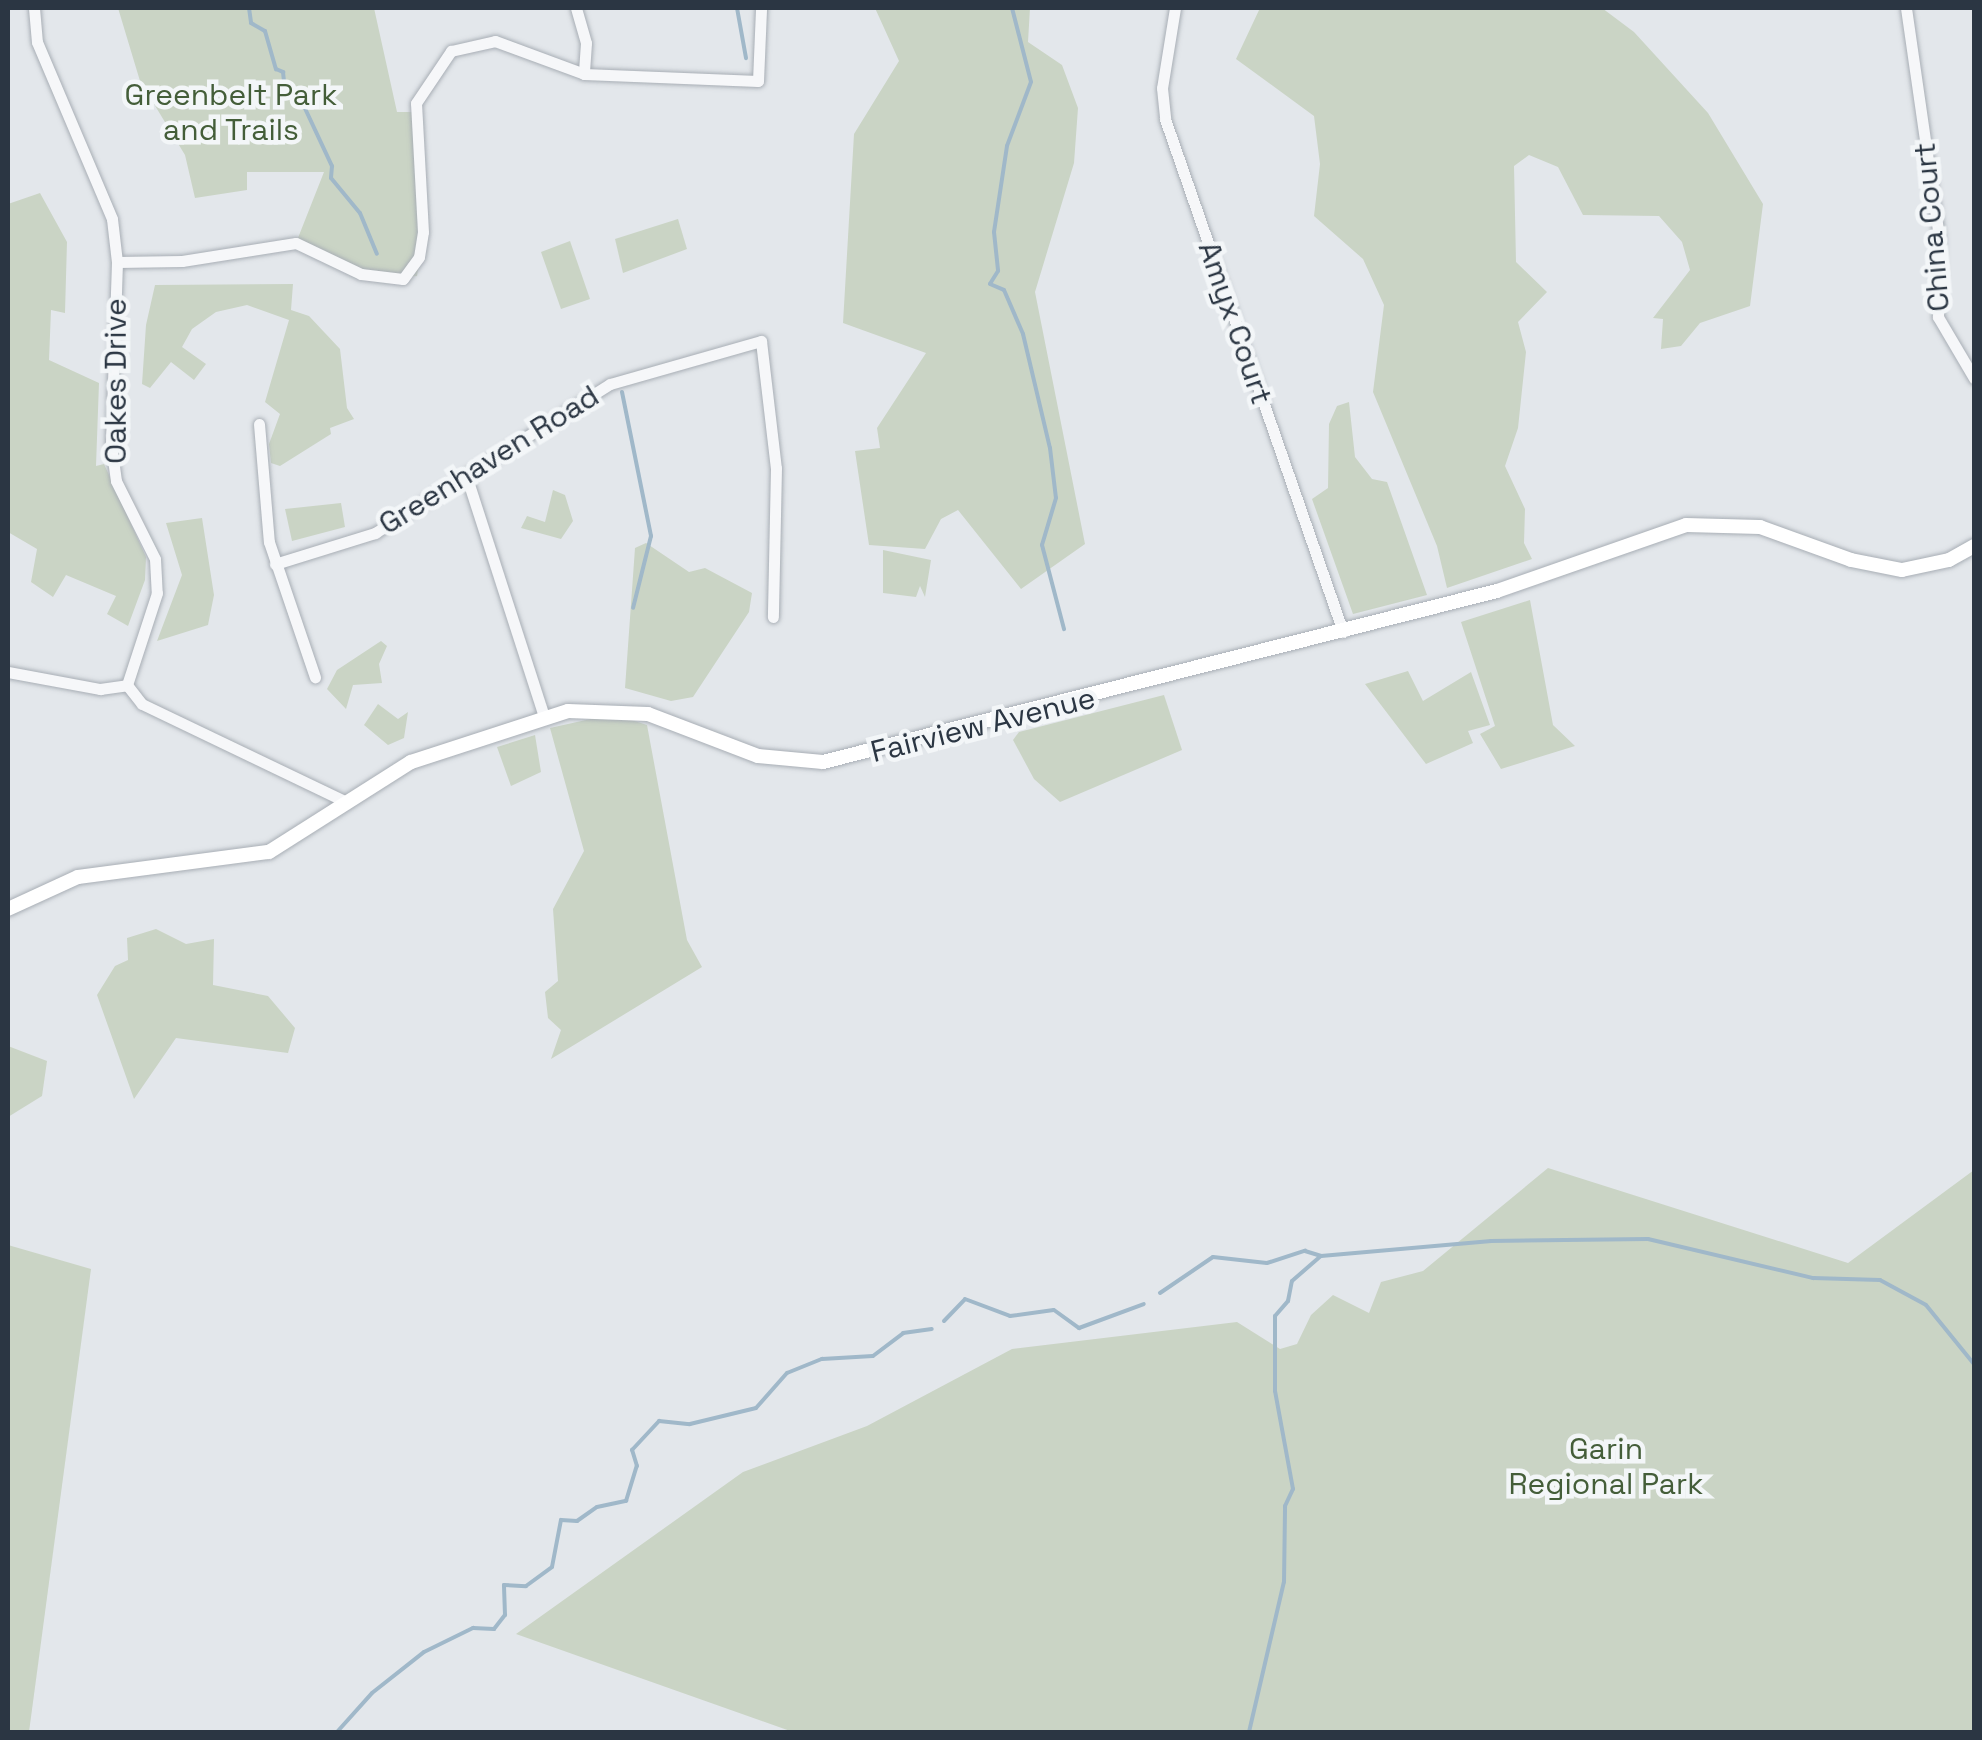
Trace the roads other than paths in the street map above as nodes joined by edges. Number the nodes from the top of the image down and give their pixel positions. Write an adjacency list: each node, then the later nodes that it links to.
1 (34, 8): 7 (street, Oakes Drive)
2 (576, 8): 6 (street)
3 (760, 8): 6 (street)
4 (1175, 8): 14 (street, Amyx Court)
5 (1906, 8): 8 (street, China Court)
6 (584, 74): 7 (street)
7 (117, 262): 17 (street, Oakes Drive)
8 (1974, 378)
9 (259, 424): 12 (street)
10 (466, 475): 12 (street, Greenhaven Road); 13 (street, Greenhaven Road); 18 (street)
11 (1974, 546): 14 (main road, Fairview Avenue)
12 (275, 564): 16 (street)
13 (773, 617)
14 (1342, 632): 18 (main road, Fairview Avenue)
15 (8, 672): 17 (street)
16 (315, 676)
17 (127, 685): 19 (street)
18 (544, 716): 19 (main road, Fairview Avenue)
19 (347, 802): 20 (main road, Fairview Avenue)
20 (8, 909)

